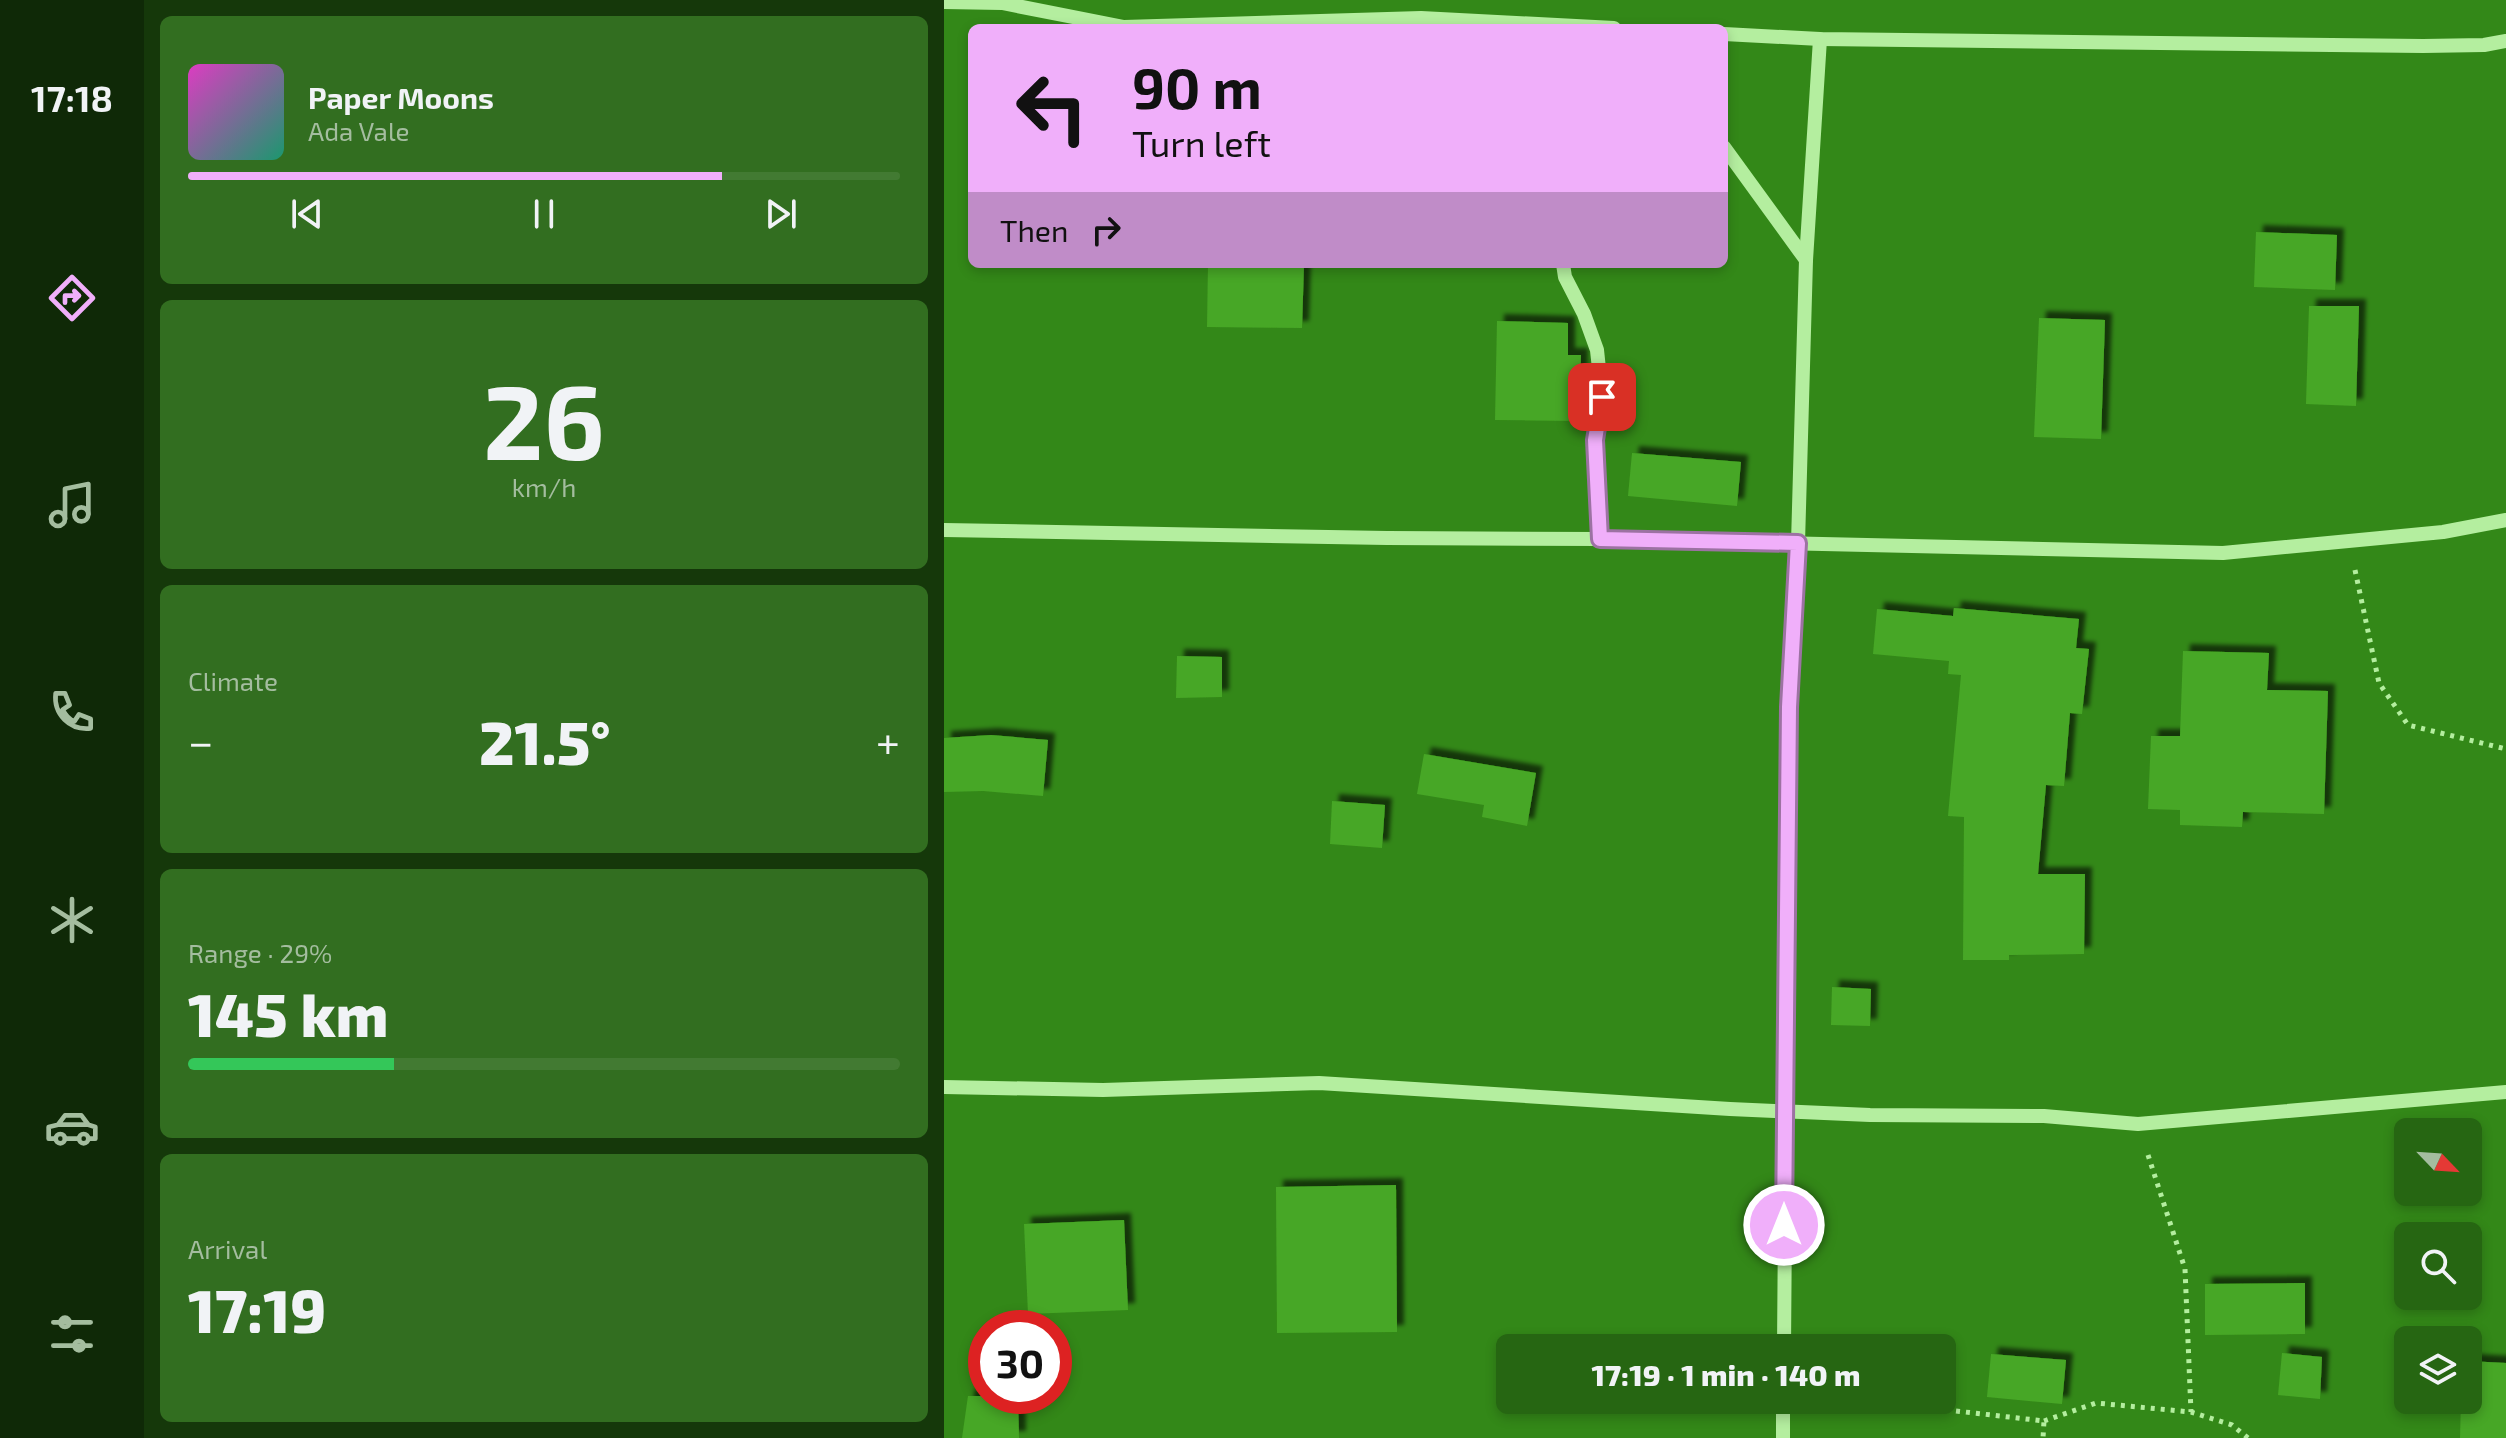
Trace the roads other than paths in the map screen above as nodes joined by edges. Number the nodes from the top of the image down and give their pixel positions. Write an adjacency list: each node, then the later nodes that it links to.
1 (944, 2): 2 (street)
2 (1109, 24)
3 (1223, 24): 4 (street)
4 (1522, 24)
5 (1728, 34): 6 (street)
6 (1820, 39): 7 (street); 9 (street)
7 (2506, 41)
8 (1728, 153): 9 (street)
9 (1806, 260): 14 (street)
10 (1564, 268): 13 (street)
11 (2506, 520): 14 (street)
12 (944, 530): 13 (street)
13 (1600, 539): 14 (street)
14 (1798, 543): 17 (street)
15 (944, 1087): 17 (street)
16 (2506, 1092): 17 (street)
17 (1785, 1110): 18 (street)
18 (1784, 1334)
19 (1783, 1414): 20 (street)
20 (1783, 1438)

